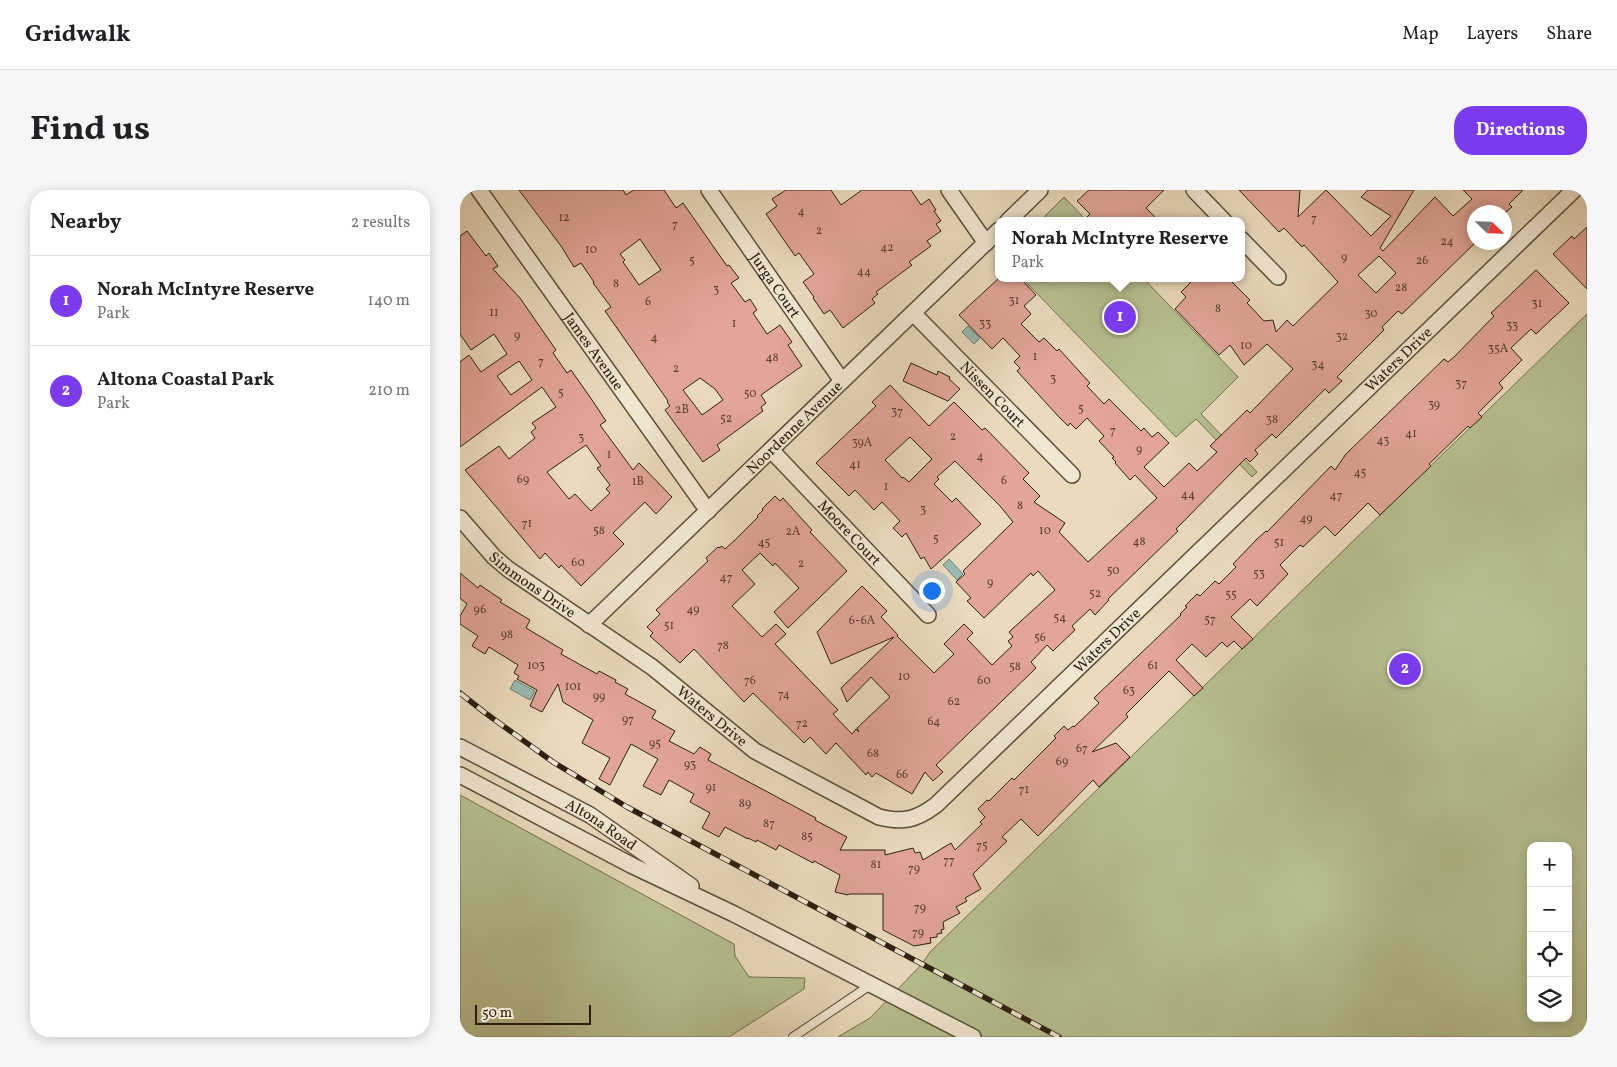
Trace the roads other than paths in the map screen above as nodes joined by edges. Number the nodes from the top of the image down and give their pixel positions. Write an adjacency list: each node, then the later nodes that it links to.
1 (479, 190): 17 (street, James Avenue)
2 (709, 190): 14 (street, Jurga Court)
3 (949, 190): 10 (street)
4 (1040, 190): 7 (street)
5 (1194, 190): 8 (street)
6 (1574, 190): 20 (street, Waters Drive)
7 (1012, 217)
8 (1220, 217)
9 (995, 234): 10 (street, Noordenne Avenue)
10 (986, 243): 13 (street, Noordenne Avenue)
11 (1245, 243): 12 (street)
12 (1278, 277)
13 (913, 313): 14 (street, Noordenne Avenue); 16 (street, Nissen Court)
14 (842, 381): 15 (street, Noordenne Avenue)
15 (770, 450): 17 (street, Noordenne Avenue); 19 (street, Moore Court)
16 (1072, 475)
17 (708, 510): 20 (street, Noordenne Avenue)
18 (460, 518): 20 (street, Simmons Drive)
19 (928, 614)
20 (590, 625)
21 (460, 747): 23 (street, Altona Road)
22 (460, 775): 23 (street, Altona Road)
23 (734, 914): 24 (street, Altona Road)
24 (872, 984): 25 (lane); 26 (street, Altona Road)
25 (793, 1037)
26 (973, 1037)

